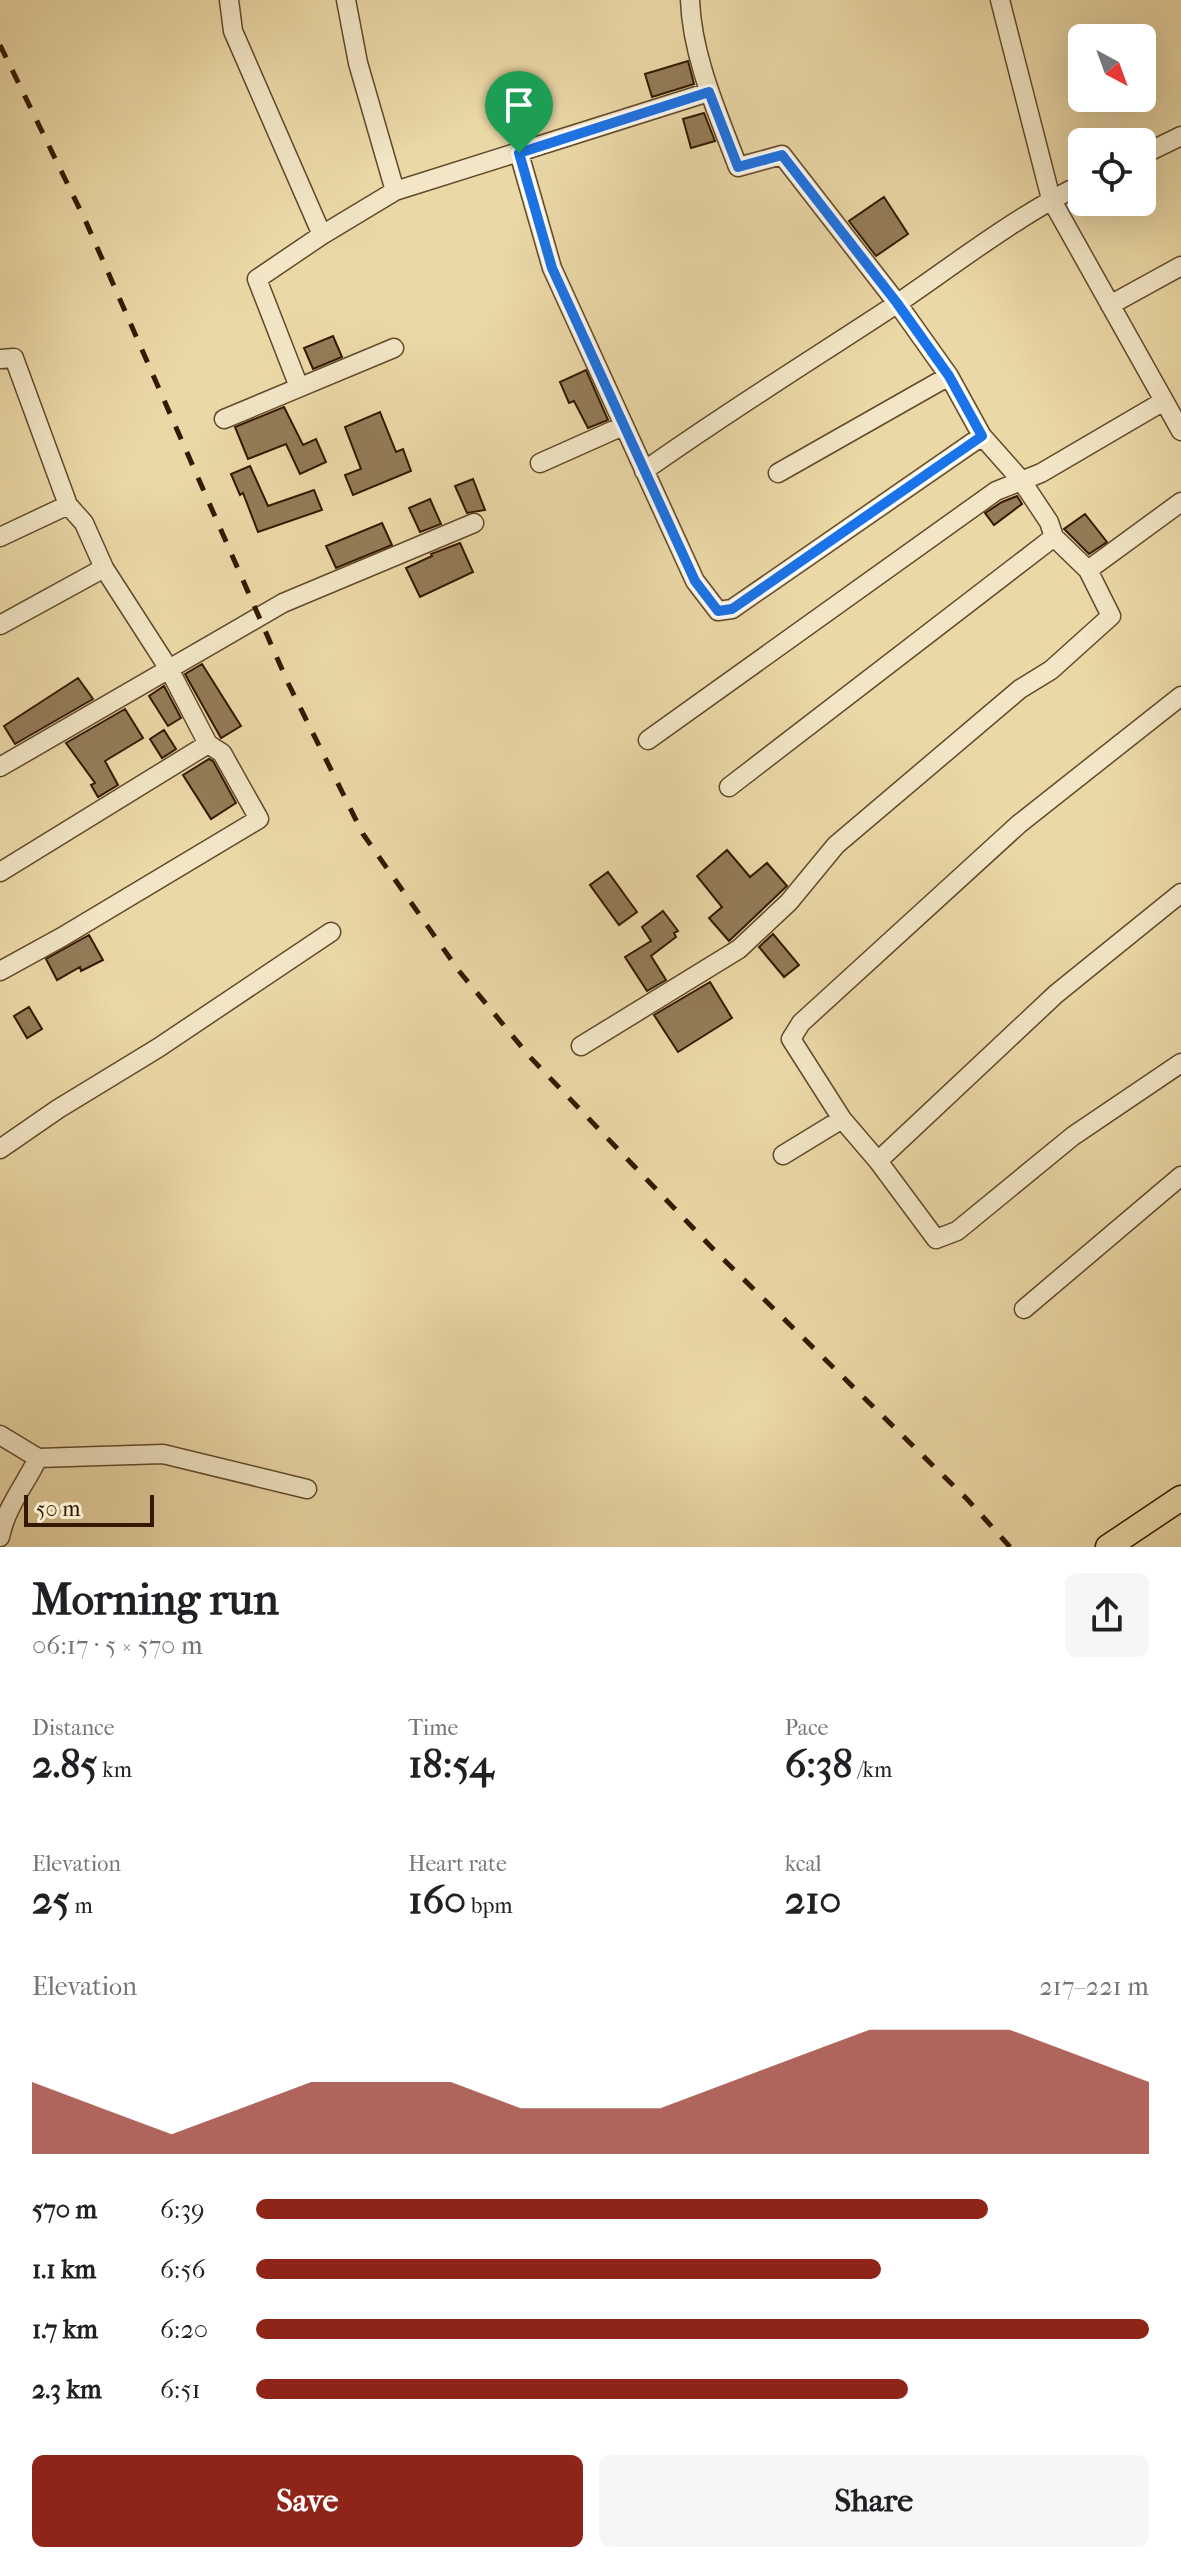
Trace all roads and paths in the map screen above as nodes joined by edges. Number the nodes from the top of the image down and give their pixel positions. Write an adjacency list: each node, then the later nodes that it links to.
1 (229, 0): 12 (street)
2 (346, 0): 9 (street)
3 (690, 0): 5 (street)
4 (1000, 0): 11 (street)
5 (709, 92): 8 (street); 14 (street)
6 (1181, 136): 7 (street)
7 (1156, 148)
8 (519, 153): 9 (street); 22 (street)
9 (395, 191): 12 (street)
10 (1068, 191): 11 (street)
11 (1051, 199): 14 (street); 15 (street)
12 (322, 235): 19 (street)
13 (1181, 266): 15 (street)
14 (897, 303): 18 (street); 26 (street)
15 (1110, 305): 20 (street)
16 (394, 348): 19 (street)
17 (0, 359): 30 (street)
18 (949, 376): 24 (street); 27 (street)
19 (299, 387): 21 (street)
20 (1164, 401): 23 (street); 28 (street)
21 (224, 419)
22 (623, 426): 25 (street); 26 (street)
23 (1181, 431)
24 (982, 436): 26 (street); 28 (street)
25 (540, 463)
26 (644, 471)
27 (778, 473)
28 (1021, 480): 33 (street); 39 (street)
29 (1181, 502): 35 (street)
30 (68, 505): 32 (street); 34 (street)
31 (474, 523): 37 (street)
32 (0, 537)
33 (1054, 537): 35 (street); 42 (street)
34 (104, 568): 36 (street); 37 (street)
35 (1088, 570): 47 (street)
36 (0, 625)
37 (169, 669): 40 (street); 41 (street)
38 (1181, 696): 49 (street)
39 (648, 740)
40 (208, 744): 43 (street); 46 (street)
41 (0, 767)
42 (729, 787)
43 (0, 872)
44 (1181, 893): 52 (street)
45 (331, 932): 50 (street)
46 (0, 971)
47 (581, 1046)
48 (1181, 1063): 52 (street)
49 (842, 1119): 51 (street); 52 (street)
50 (0, 1149)
51 (783, 1155)
52 (878, 1161)
53 (1181, 1176): 54 (street)
54 (1024, 1309)
55 (0, 1435): 56 (street)
56 (38, 1458): 57 (street); 59 (street)
57 (307, 1489)
58 (1181, 1498): 60 (main road)
59 (0, 1537)
60 (1108, 1547)

